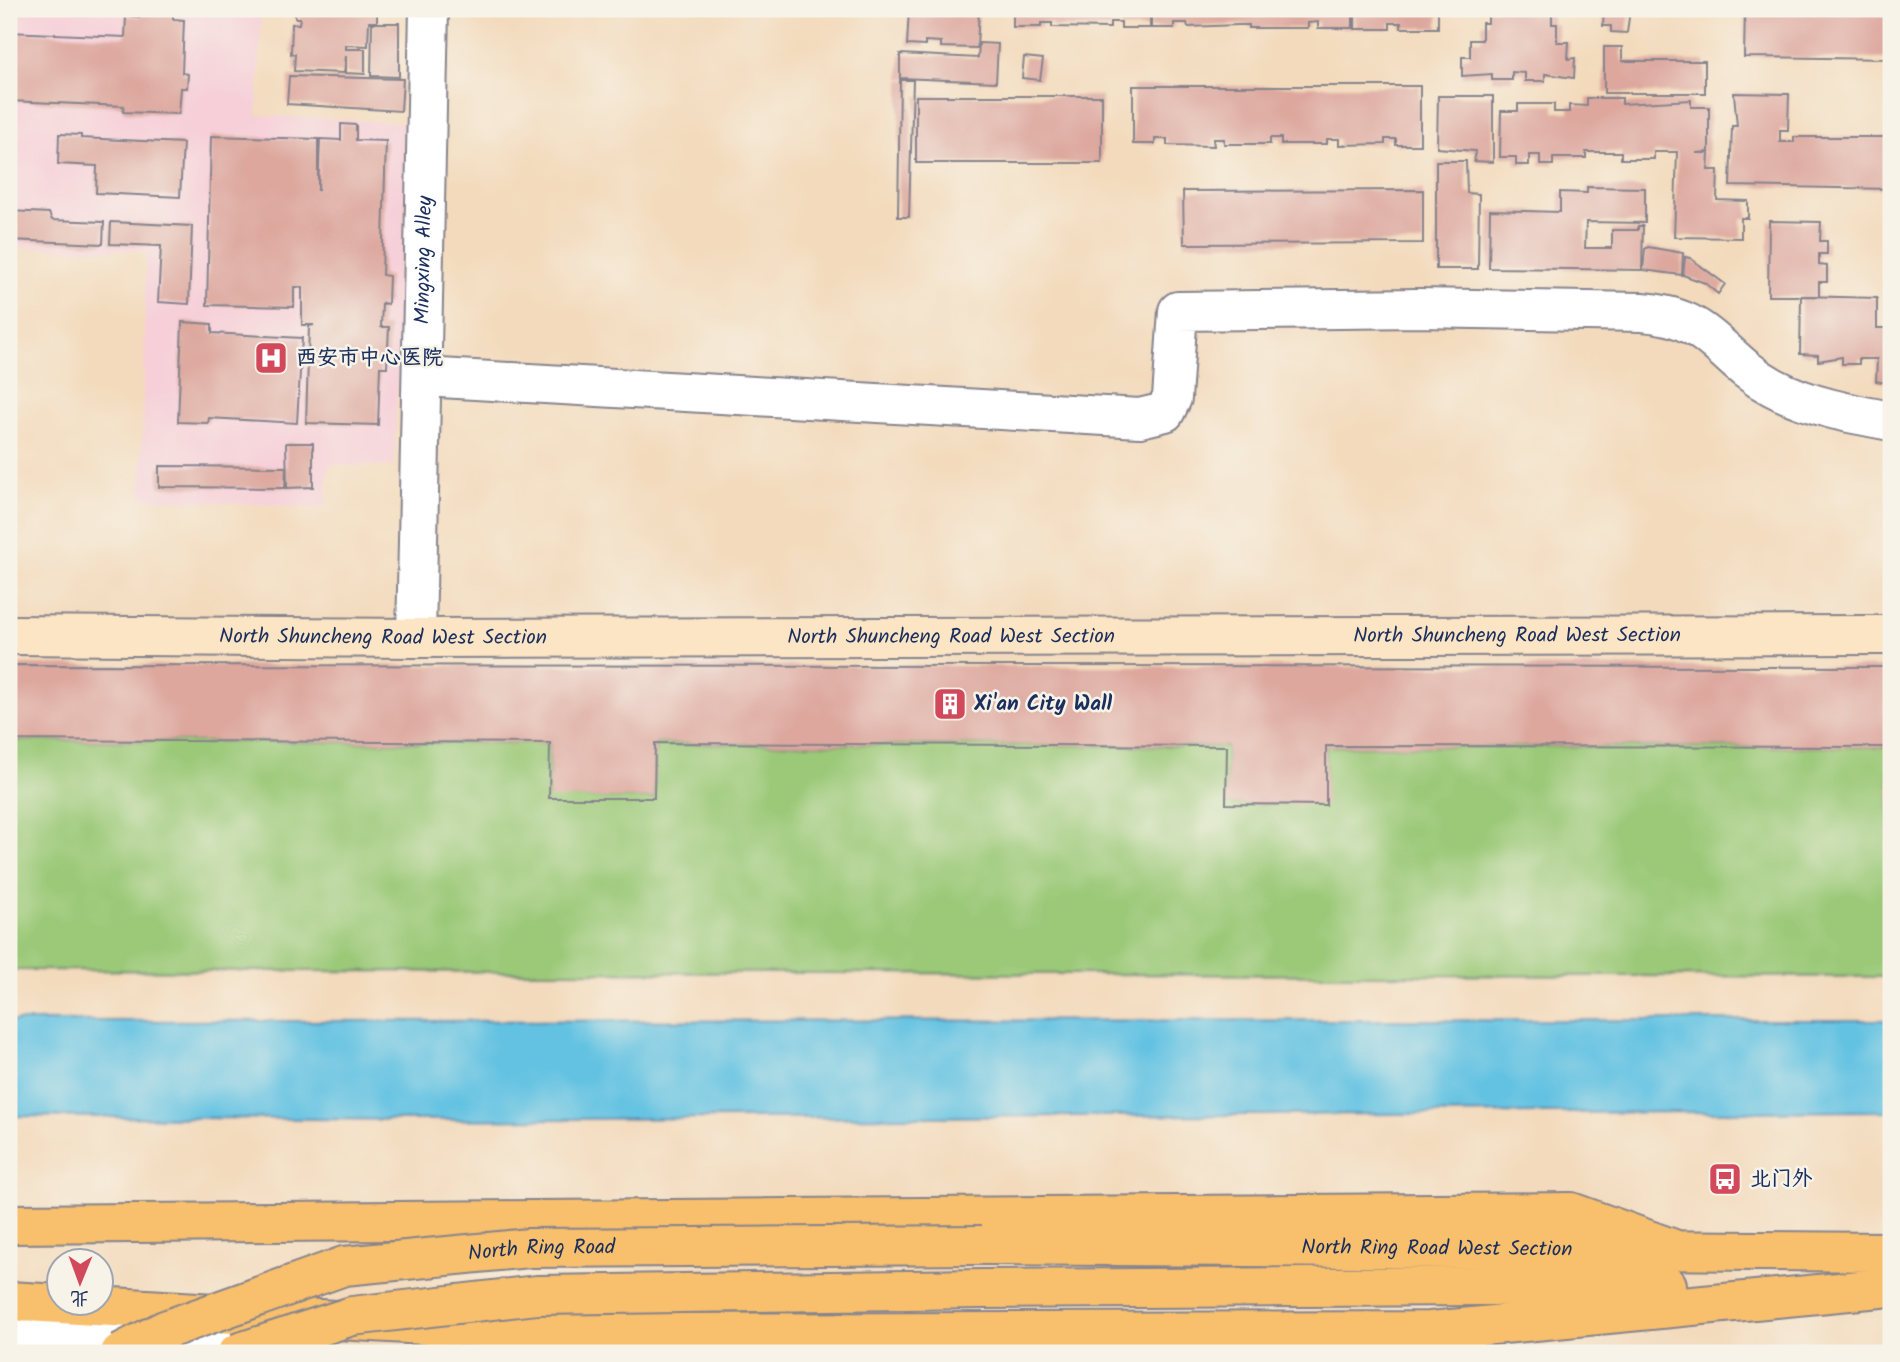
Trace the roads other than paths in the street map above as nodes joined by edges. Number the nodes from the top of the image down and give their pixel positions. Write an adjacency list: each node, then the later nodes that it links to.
1 (429, 9): 2 (street, Mingxing Alley)
2 (423, 377): 3 (street); 6 (street, Mingxing Alley)
3 (1891, 421)
4 (9, 635): 6 (street, North Shuncheng Road West Section)
5 (1891, 635): 6 (street, North Shuncheng Road West Section)
6 (416, 638)
7 (9, 1224): 9 (main road)
8 (982, 1245): 9 (main road, North Ring Road West Section); 15 (main road, North Ring Road, bridge)
9 (1671, 1248): 10 (main road, North Ring Road West Section)
10 (1891, 1252)
11 (1891, 1285): 12 (main road, North Ring Road West Section); 13 (main road)
12 (983, 1289): 16 (main road, North Ring Road, bridge)
13 (9, 1301)
14 (9, 1337): 17 (street)
15 (120, 1353)
16 (237, 1353)
17 (306, 1353)

